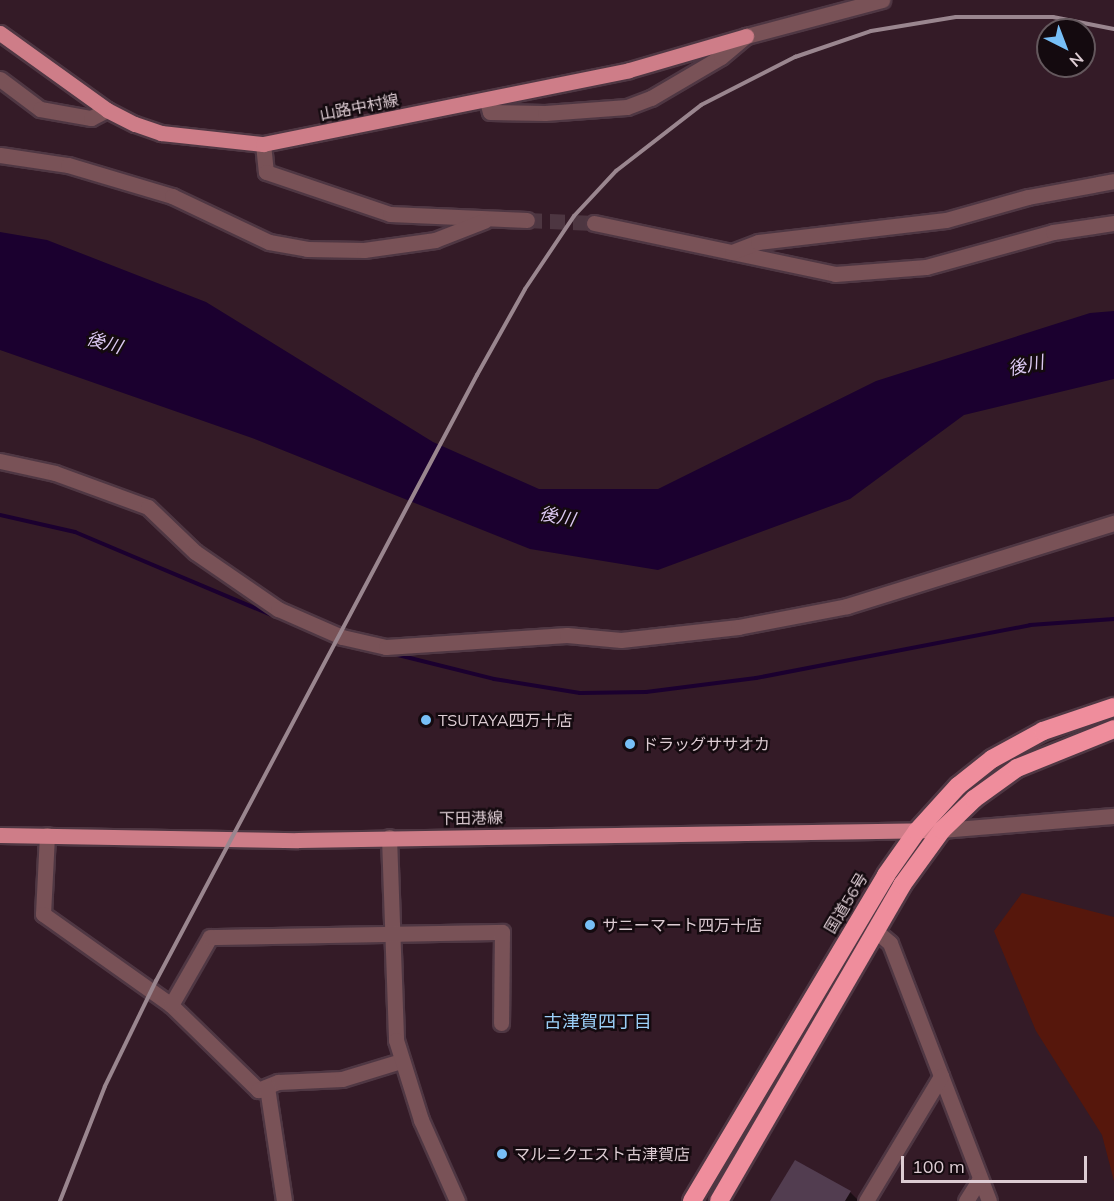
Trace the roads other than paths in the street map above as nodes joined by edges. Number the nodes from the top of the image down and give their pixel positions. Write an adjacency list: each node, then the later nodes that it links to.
1 (882, 0): 3 (street)
2 (0, 33): 6 (main road, 山路中村線)
3 (746, 36): 5 (main road, 山路中村線); 5 (street)
4 (0, 79): 6 (street)
5 (487, 101): 7 (main road, 山路中村線)
6 (107, 110): 7 (main road, 山路中村線)
7 (263, 144): 10 (street)
8 (0, 155): 10 (street)
9 (1114, 181): 14 (street)
10 (484, 220): 11 (street)
11 (527, 220)
12 (594, 223): 14 (street)
13 (1114, 223): 14 (street)
14 (732, 252)
15 (0, 461): 16 (street)
16 (1114, 523)
17 (1114, 707): 21 (highway, 国道56号)
18 (1114, 729): 20 (highway)
19 (1114, 816): 20 (street)
20 (942, 830): 21 (main road, 下田港線); 26 (highway)
21 (917, 831): 24 (main road, 下田港線); 35 (highway, 国道56号)
22 (0, 835): 23 (main road, 下田港線)
23 (48, 835): 24 (main road, 下田港線); 27 (street)
24 (390, 837): 25 (street)
25 (391, 932): 27 (street); 28 (street); 29 (street)
26 (877, 932): 30 (street); 36 (highway)
27 (171, 1005): 31 (street)
28 (501, 1023)
29 (401, 1061): 31 (street); 34 (street)
30 (941, 1076): 32 (street); 37 (street)
31 (267, 1088): 33 (street)
32 (980, 1179): 38 (street); 39 (street)
33 (284, 1201)
34 (457, 1201)
35 (692, 1201)
36 (719, 1201)
37 (866, 1201)
38 (966, 1201)
39 (989, 1201)

